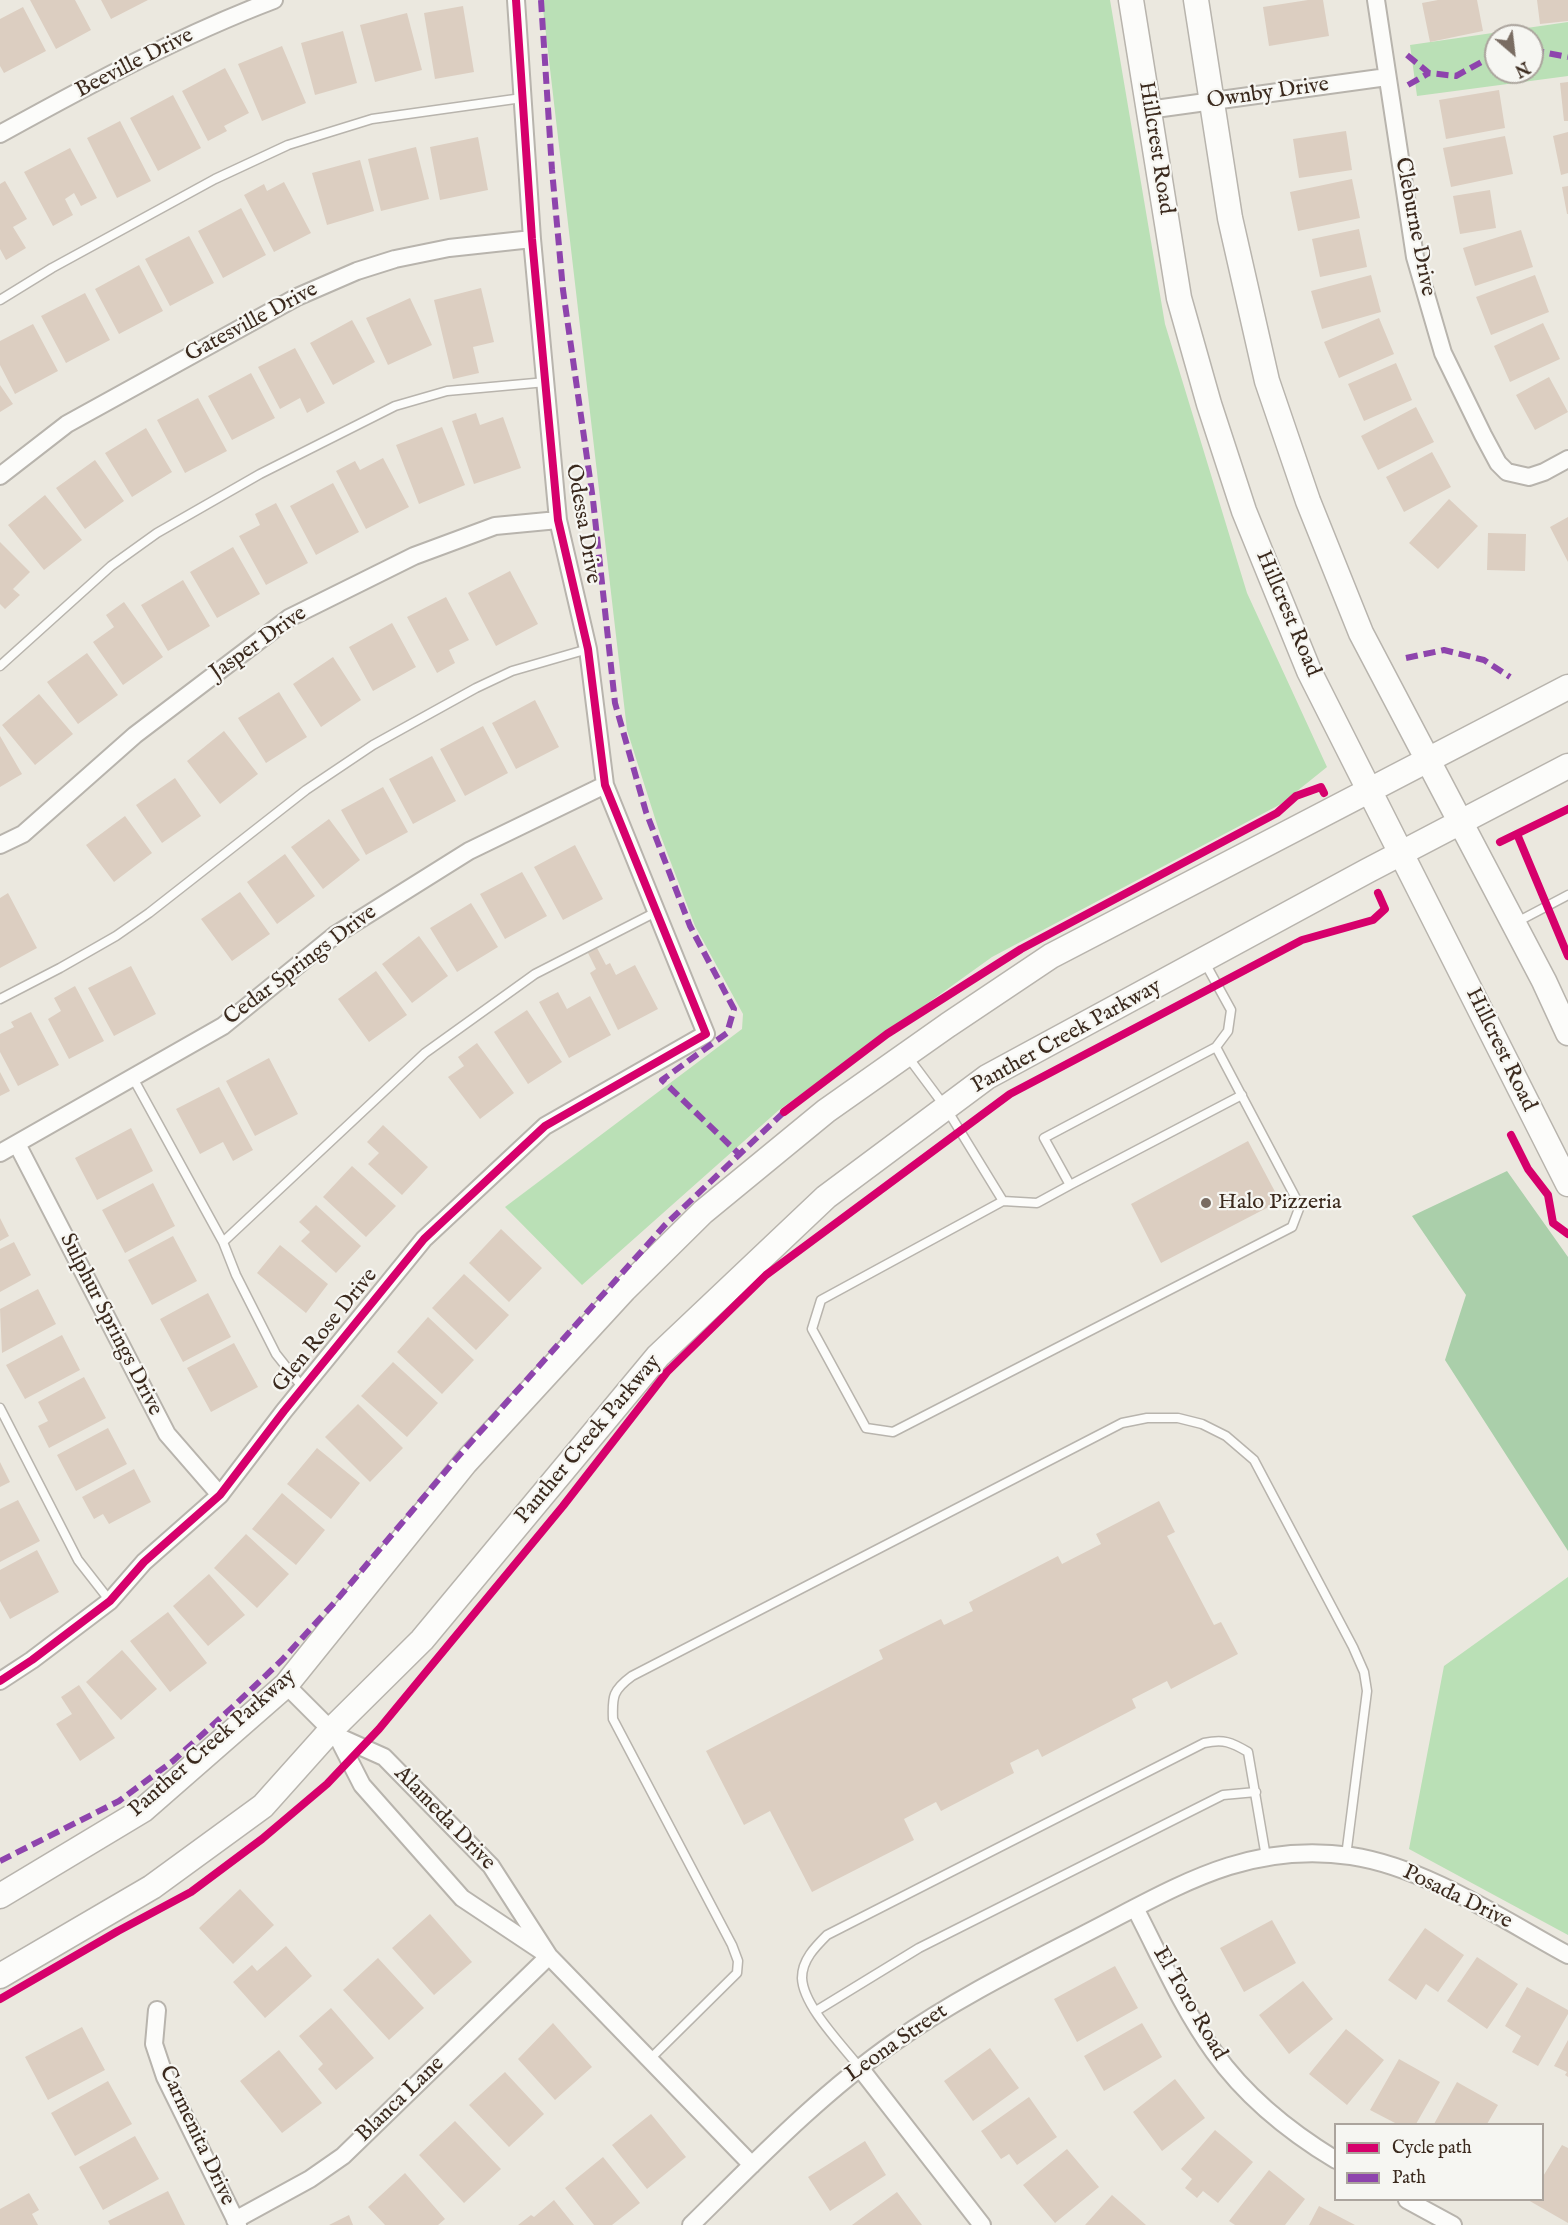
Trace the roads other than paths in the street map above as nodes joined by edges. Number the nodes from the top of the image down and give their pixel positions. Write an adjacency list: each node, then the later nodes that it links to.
1 (274, 0): 10 (street, Beeville Drive)
2 (516, 0): 7 (street, Odessa Drive)
3 (1131, 0): 9 (main road, Hillcrest Road)
4 (1196, 0): 8 (main road)
5 (1376, 0): 6 (street, Cleburne Drive)
6 (1387, 77): 8 (street, Ownby Drive); 14 (street, Cleburne Drive)
7 (522, 98): 11 (street, Odessa Drive); 12 (lane)
8 (1212, 101): 9 (street, Ownby Drive); 20 (main road)
9 (1148, 110): 23 (main road, Hillcrest Road)
10 (0, 134)
11 (532, 239): 13 (street, Odessa Drive); 15 (street, Gatesville Drive)
12 (0, 300)
13 (546, 382): 16 (street, Odessa Drive); 18 (lane)
14 (1568, 459)
15 (0, 476)
16 (558, 520): 17 (street, Odessa Drive); 25 (street, Jasper Drive)
17 (588, 648): 22 (street, Odessa Drive); 31 (lane)
18 (0, 666)
19 (1568, 687): 20 (main road, Panther Creek Parkway)
20 (1427, 760): 23 (main road, Panther Creek Parkway); 24 (main road)
21 (1568, 766): 24 (main road, Panther Creek Parkway)
22 (605, 785): 28 (street, Odessa Drive); 36 (street, Cedar Springs Drive)
23 (1370, 790): 26 (main road, Hillcrest Road); 35 (main road, Panther Creek Parkway)
24 (1461, 822): 26 (main road, Panther Creek Parkway); 29 (main road)
25 (0, 845)
26 (1403, 854): 30 (main road, Panther Creek Parkway); 41 (main road, Hillcrest Road)
27 (1568, 896): 29 (lane)
28 (656, 912): 33 (street, Odessa Drive); 44 (lane)
29 (1514, 924): 32 (main road)
30 (1204, 960): 34 (lane); 38 (main road, Panther Creek Parkway)
31 (0, 999)
32 (1568, 1033)
33 (706, 1034): 45 (street, Glen Rose Drive)
34 (1216, 1047): 37 (lane); 42 (lane)
35 (906, 1055): 38 (lane); 50 (main road, Panther Creek Parkway)
36 (133, 1078): 39 (street, Cedar Springs Drive); 44 (lane)
37 (1242, 1095): 42 (lane); 43 (lane)
38 (946, 1108): 43 (lane); 51 (main road, Panther Creek Parkway)
39 (17, 1144): 40 (street, Cedar Springs Drive); 47 (street, Sulphur Springs Drive)
40 (0, 1153)
41 (1568, 1184)
42 (1070, 1185): 43 (lane)
43 (1003, 1201)
44 (223, 1242): 45 (lane)
45 (303, 1388): 47 (street, Glen Rose Drive)
46 (0, 1408): 48 (lane)
47 (220, 1495): 48 (street, Glen Rose Drive)
48 (110, 1601): 49 (street, Glen Rose Drive)
49 (0, 1681)
50 (286, 1684): 51 (street, Alameda Drive); 55 (main road, Panther Creek Parkway)
51 (334, 1733): 58 (street, Alameda Drive); 58 (street, Alameda Drive); 59 (main road, Panther Creek Parkway)
52 (1256, 1792): 54 (lane); 61 (lane); 61 (lane)
53 (1346, 1856): 54 (street, Posada Drive); 57 (street, Posada Drive); 62 (lane)
54 (1266, 1857): 56 (street, Posada Drive)
55 (0, 1896)
56 (1135, 1908): 63 (street, Leona Street); 64 (street, El Toro Road)
57 (1568, 1955)
58 (549, 1956): 62 (street, Alameda Drive); 67 (street, Blanca Lane)
59 (0, 1976)
60 (157, 2010): 67 (street, Carmenita Drive)
61 (816, 2011): 63 (lane)
62 (650, 2059): 65 (street, Alameda Drive)
63 (860, 2068): 65 (street, Leona Street); 69 (street)
64 (1334, 2159)
65 (752, 2165): 68 (street, Leona Street)
66 (1411, 2201): 70 (street)
67 (237, 2222)
68 (691, 2225)
69 (982, 2225)
70 (1453, 2225)

